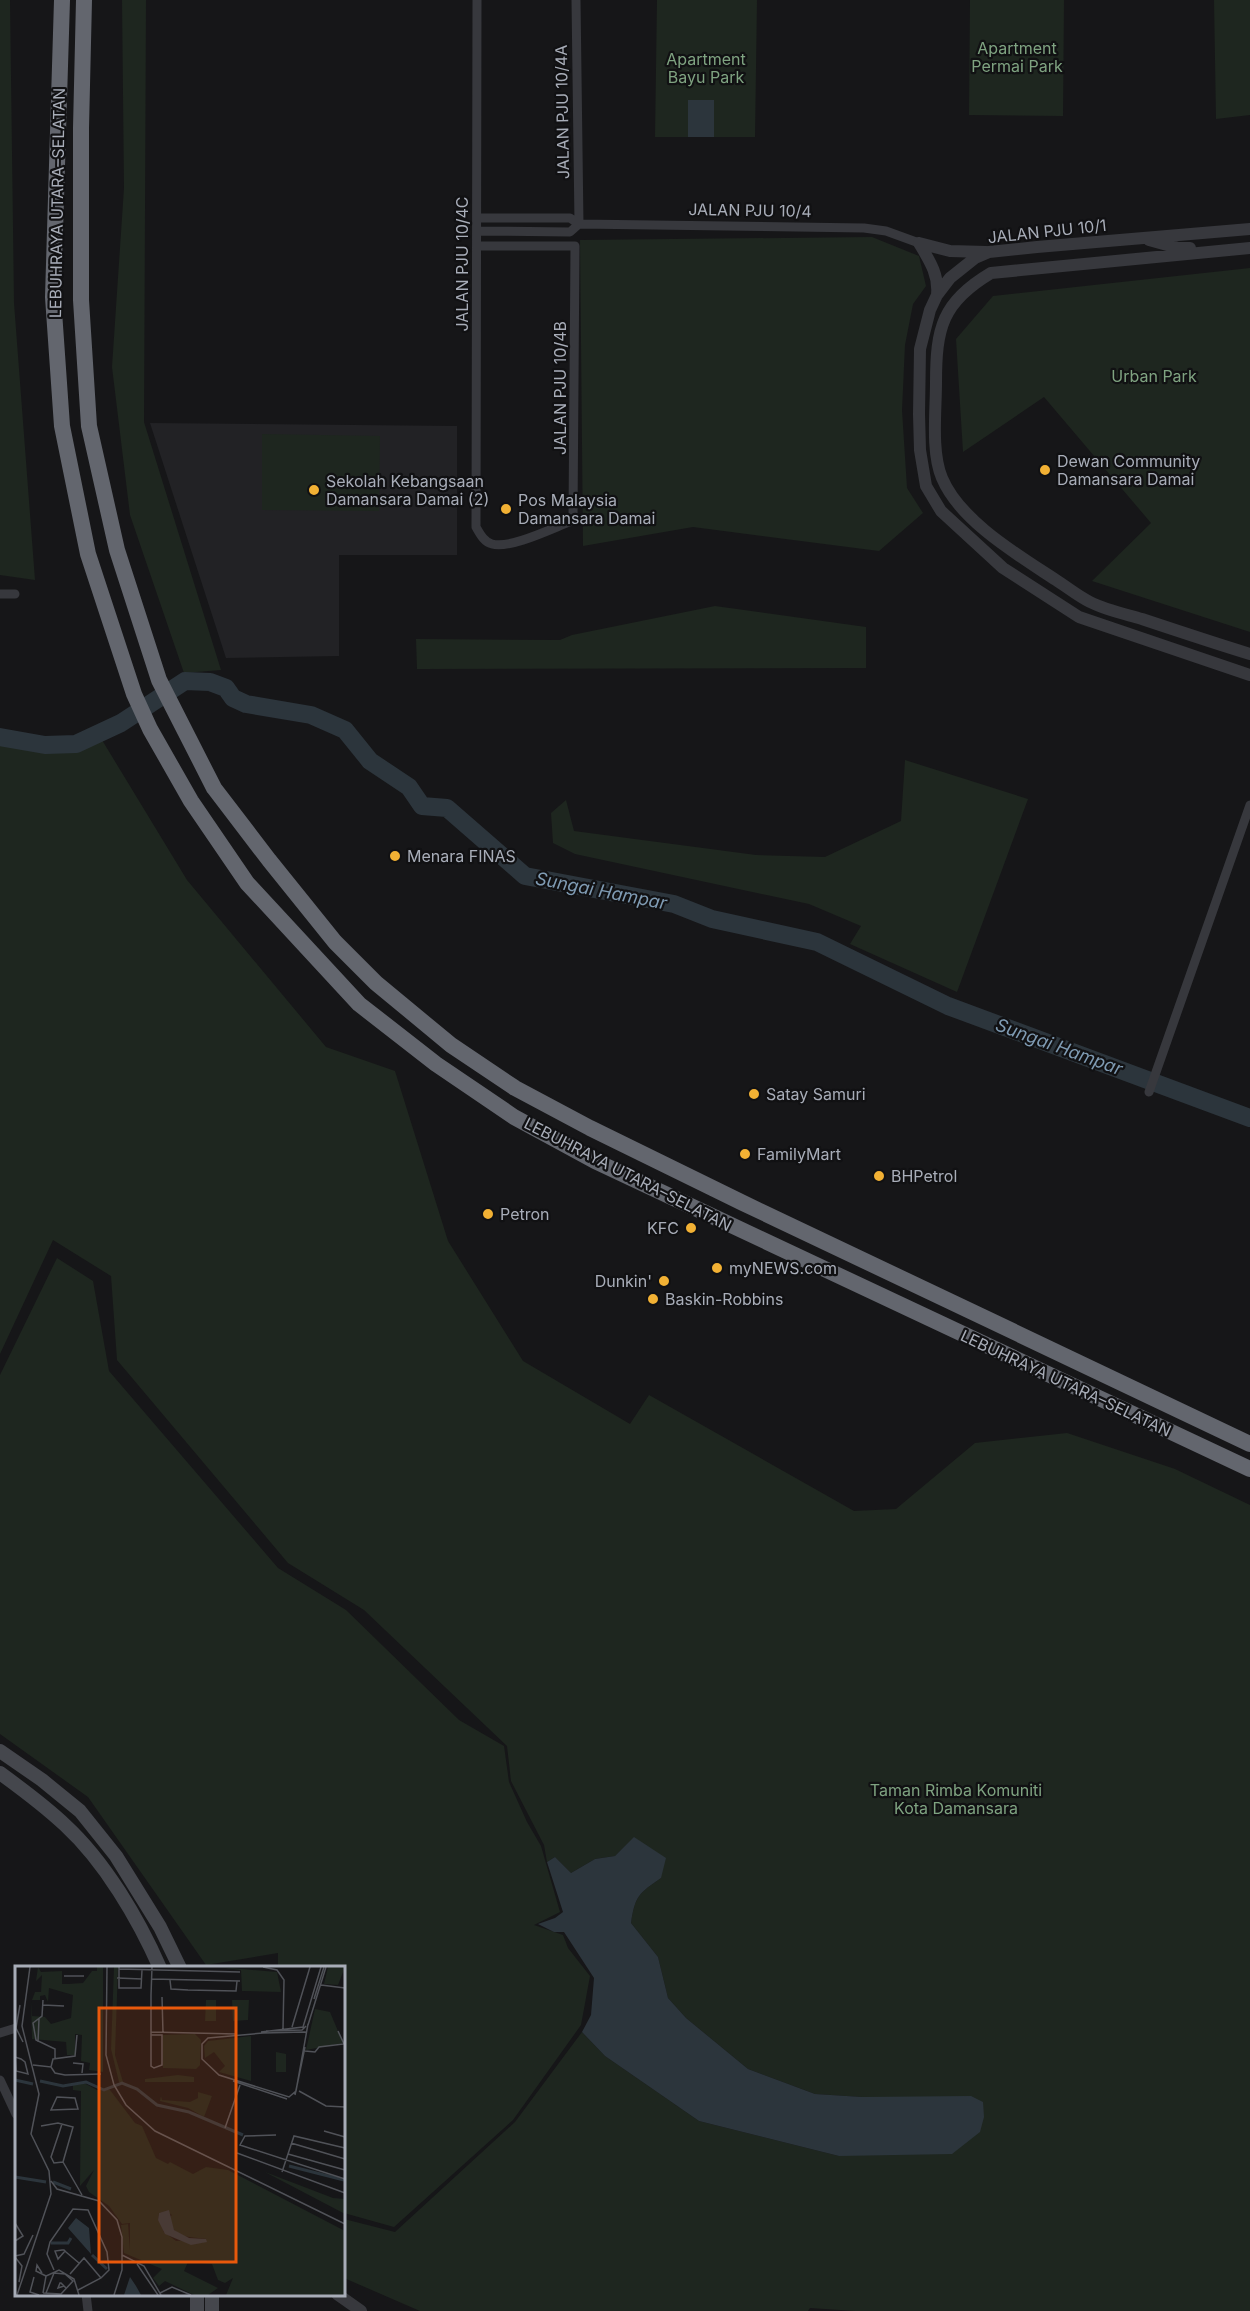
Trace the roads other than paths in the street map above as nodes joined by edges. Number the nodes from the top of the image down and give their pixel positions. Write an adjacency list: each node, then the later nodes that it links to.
1 (62, 0): 27 (highway, LEBUHRAYA UTARA–SELATAN)
2 (84, 0): 26 (highway, LEBUHRAYA UTARA–SELATAN)
3 (477, 0): 5 (street, JALAN PJU 10/4C)
4 (576, 0): 6 (street, JALAN PJU 10/4A)
5 (477, 218): 6 (street, JALAN PJU 10/4); 8 (street, JALAN PJU 10/4C)
6 (579, 224): 8 (street, JALAN PJU 10/4); 10 (street, JALAN PJU 10/4)
7 (1250, 229): 9 (street, JALAN PJU 10/1)
8 (477, 231): 11 (street, JALAN PJU 10/4C)
9 (1145, 238): 12 (street); 13 (street, JALAN PJU 10/1)
10 (919, 243): 13 (street); 14 (street)
11 (477, 246): 17 (street, JALAN PJU 10/4C); 17 (street, JALAN PJU 10/4B)
12 (1250, 247): 16 (street, JALAN PJU 10/1)
13 (988, 252): 14 (street, JALAN PJU 10/1)
14 (937, 295): 15 (street, JALAN PJU 10/1)
15 (920, 349): 16 (street); 21 (street, JALAN PJU 10/1)
16 (936, 415): 20 (street, JALAN PJU 10/1)
17 (476, 527)
18 (0, 594): 19 (street)
19 (15, 594)
20 (1222, 645): 21 (street); 22 (street, JALAN PJU 10/1)
21 (1169, 647): 23 (street, JALAN PJU 10/1)
22 (1250, 654)
23 (1250, 675)
24 (1250, 805): 25 (street)
25 (1149, 1092)
26 (1250, 1444)
27 (1250, 1469)
28 (0, 1751): 31 (main road)
29 (0, 1773): 30 (main road)
30 (159, 1966)
31 (179, 1966)
32 (15, 2028): 33 (street)
33 (0, 2033)
34 (0, 2080): 35 (street)
35 (15, 2113)
36 (86, 2296): 38 (street)
37 (338, 2296): 39 (street)
38 (88, 2311)
39 (361, 2311)

